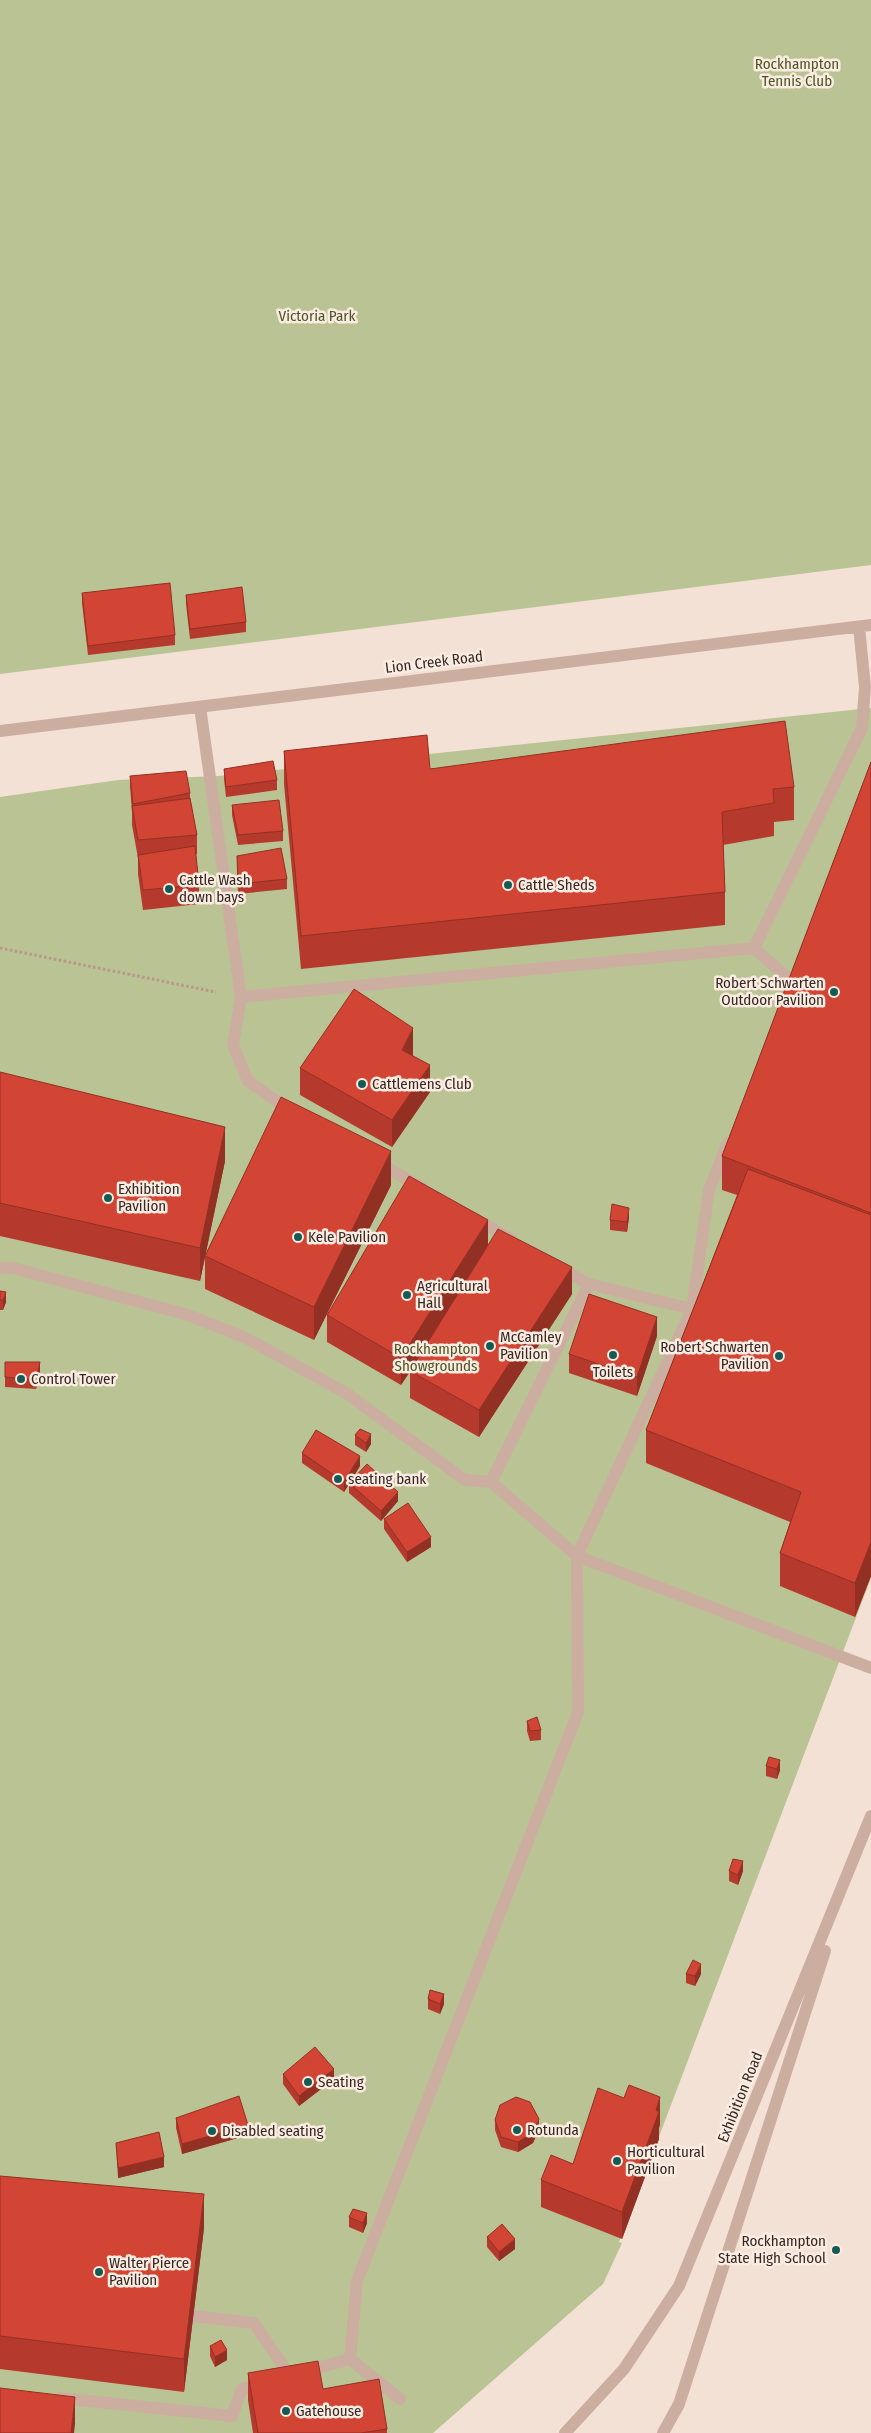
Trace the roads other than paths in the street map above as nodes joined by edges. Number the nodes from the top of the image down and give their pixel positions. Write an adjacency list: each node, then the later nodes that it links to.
1 (865, 626): 2 (street, Lion Creek Road); 4 (street)
2 (200, 707): 3 (street, Lion Creek Road); 5 (street)
3 (0, 732)
4 (754, 948): 5 (street); 6 (street)
5 (241, 997): 7 (street)
6 (781, 1009)
7 (302, 1118)
8 (734, 1127): 16 (street)
9 (361, 1152): 10 (street)
10 (437, 1196)
11 (462, 1211): 12 (street)
12 (521, 1245)
13 (546, 1260): 15 (street)
14 (0, 1268): 17 (street)
15 (589, 1284): 16 (street); 17 (street)
16 (692, 1309): 18 (street)
17 (491, 1482): 18 (street)
18 (577, 1556): 19 (street); 23 (street)
19 (871, 1668)
20 (871, 1816): 21 (street, Exhibition Road)
21 (855, 1858): 27 (street, Exhibition Road); 28 (street, Exhibition Road)
22 (193, 2316): 24 (street)
23 (350, 2359): 24 (street); 26 (street)
24 (290, 2376): 25 (street)
25 (49, 2397)
26 (400, 2398)
27 (679, 2404): 29 (street, Exhibition Road); 30 (street, Exhibition Road)
28 (565, 2433)
29 (664, 2433)
30 (668, 2433)

